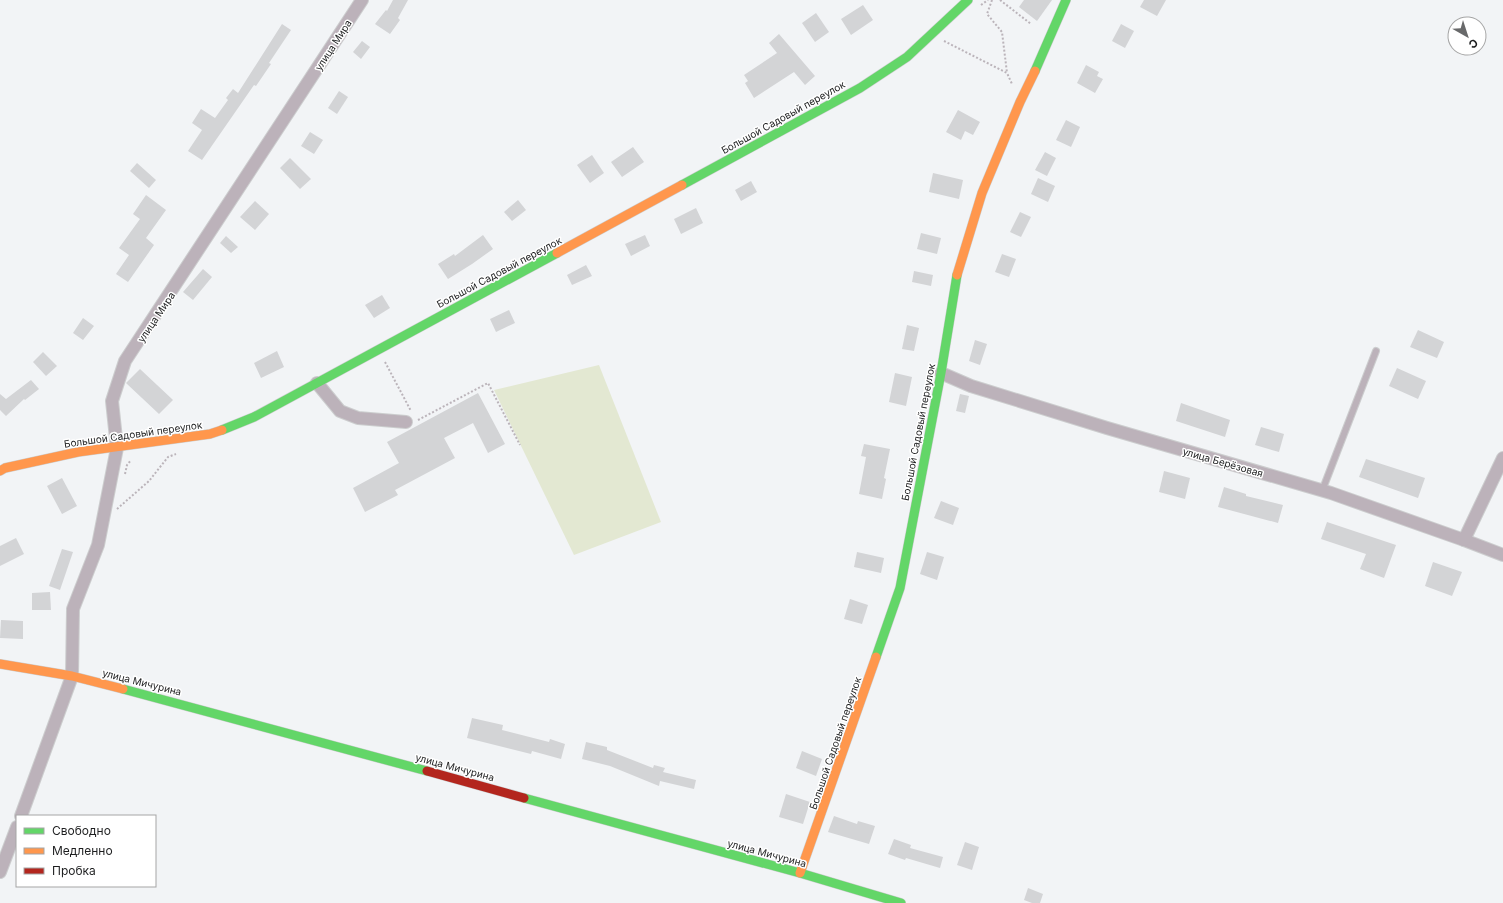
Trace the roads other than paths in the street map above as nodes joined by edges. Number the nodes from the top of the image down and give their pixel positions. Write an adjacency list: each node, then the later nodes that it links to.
1 (362, 0): 8 (street, улица Мира)
2 (968, 0): 6 (street, Большой Садовый переулок)
3 (1066, 0): 5 (street, Большой Садовый переулок)
4 (1376, 351): 11 (lane)
5 (941, 373): 11 (street, улица Берёзовая); 19 (street, Большой Садовый переулок)
6 (317, 383): 7 (street); 8 (street, Большой Садовый переулок)
7 (412, 419)
8 (117, 448): 10 (street, Большой Садовый переулок); 15 (street, улица Мира)
9 (1503, 458): 12 (street)
10 (0, 471)
11 (1322, 491): 12 (street, улица Берёзовая)
12 (1464, 540): 13 (street, улица Берёзовая)
13 (1503, 555)
14 (0, 664): 15 (street, улица Мичурина)
15 (72, 676): 16 (street, улица Мира); 19 (street, улица Мичурина)
16 (21, 815)
17 (16, 830): 18 (street)
18 (0, 872)
19 (800, 873): 20 (street, улица Мичурина)
20 (901, 903)

